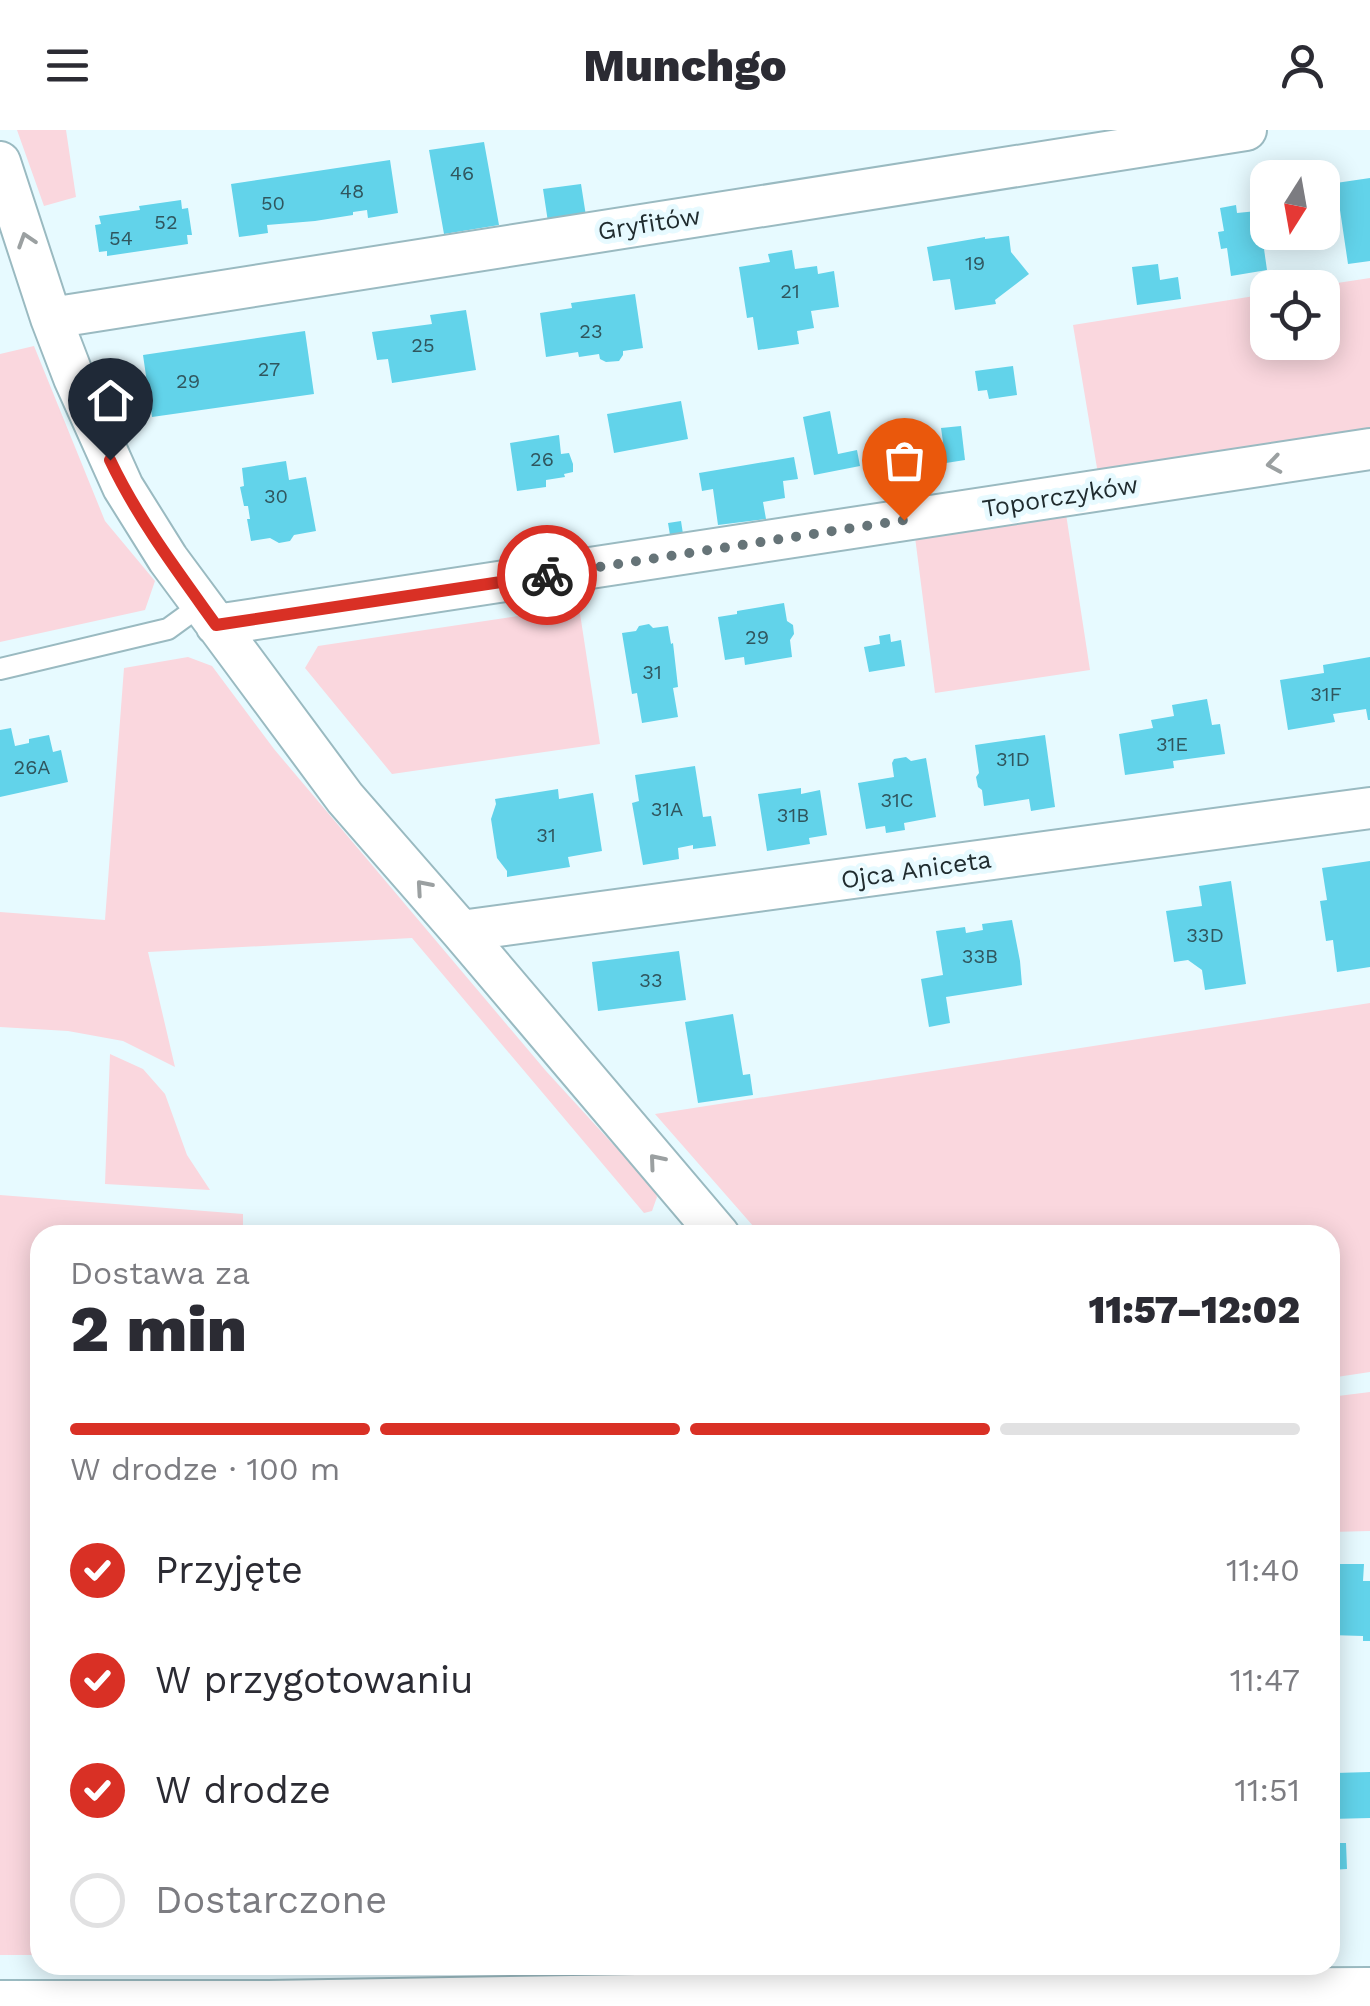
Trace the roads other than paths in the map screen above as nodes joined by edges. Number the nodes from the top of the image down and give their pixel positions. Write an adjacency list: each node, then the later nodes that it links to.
1 (1246, 130): 3 (street, Gryfitów)
2 (0, 162): 3 (street, one-way to 2)
3 (51, 318): 5 (street)
4 (1370, 449): 5 (street, Toporczyków, one-way to 5)
5 (208, 615): 6 (lane); 8 (street, one-way to 5)
6 (0, 669)
7 (1370, 808): 8 (street, Ojca Aniceta)
8 (461, 931): 9 (street, one-way to 8)
9 (711, 1225)
10 (1294, 1987): 11 (street); 13 (street)
11 (1370, 1988)
12 (0, 2000): 13 (street)
13 (541, 2001)

